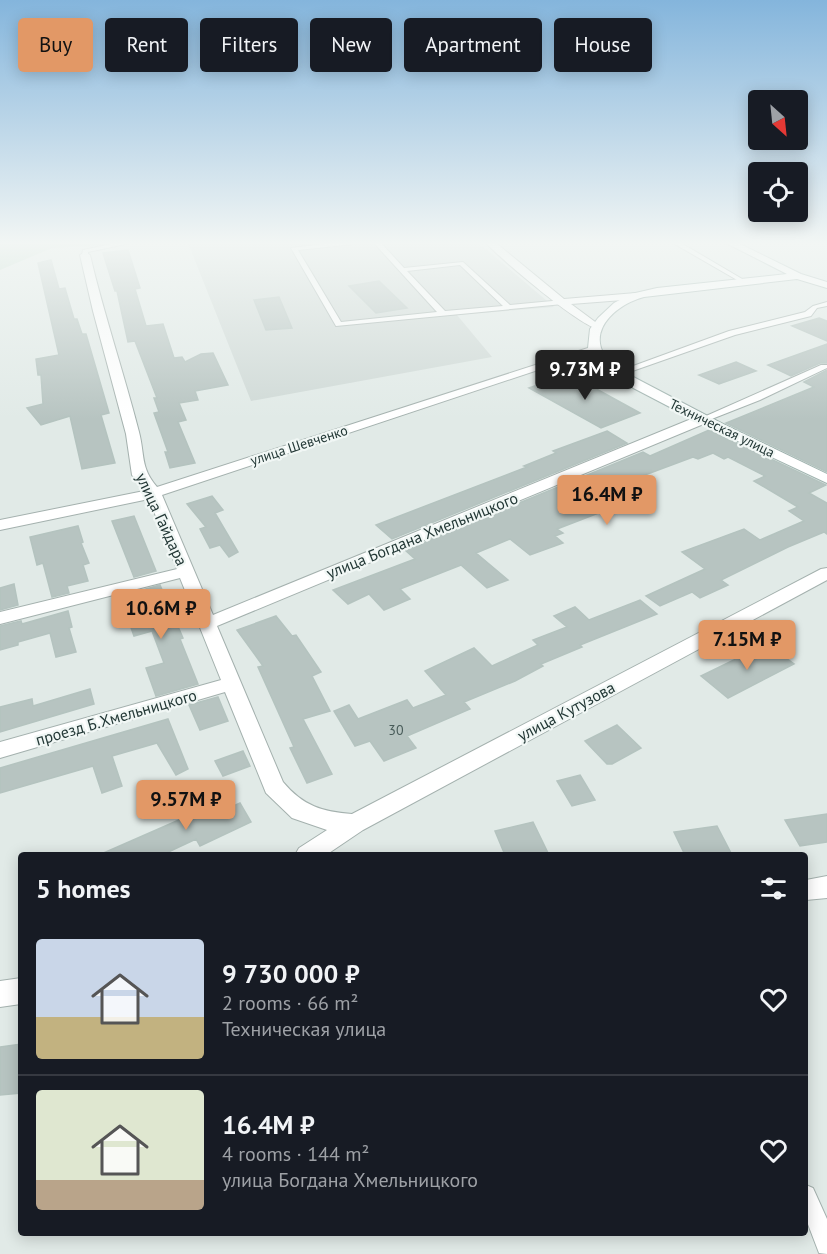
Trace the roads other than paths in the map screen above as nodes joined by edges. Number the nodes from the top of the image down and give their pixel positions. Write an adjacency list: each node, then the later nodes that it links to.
1 (96, 302): 17 (street, улица Гайдара)
2 (326, 302): 10 (lane)
3 (431, 302): 10 (lane)
4 (502, 302): 9 (lane)
5 (563, 302): 6 (street); 9 (lane); 11 (street)
6 (569, 302)
7 (625, 302): 11 (street)
8 (827, 304): 14 (lane)
9 (509, 308): 10 (lane)
10 (443, 314)
11 (597, 327): 12 (street)
12 (595, 350): 14 (street, Техническая улица); 17 (street, улица Шевченко)
13 (824, 367): 15 (lane)
14 (618, 373): 15 (street, Техническая улица)
15 (701, 420): 16 (street, Техническая улица); 22 (street, улица Богдана Хмельницкого)
16 (827, 479)
17 (154, 493): 18 (street, улица Шевченко); 19 (street, улица Гайдара)
18 (0, 525)
19 (187, 572): 21 (street); 22 (street, улица Гайдара)
20 (827, 573): 25 (street, улица Кутузова)
21 (0, 618)
22 (209, 623): 23 (street, улица Гайдара)
23 (233, 683): 24 (street, проезд Б.Хмельницкого); 25 (street, улица Гайдара)
24 (0, 750)
25 (355, 823): 26 (street, улица Кутузова)
26 (312, 852)
27 (827, 887): 28 (street)
28 (808, 890)
29 (18, 991): 30 (street)
30 (0, 994)
31 (808, 1200): 32 (lane)
32 (827, 1245)

